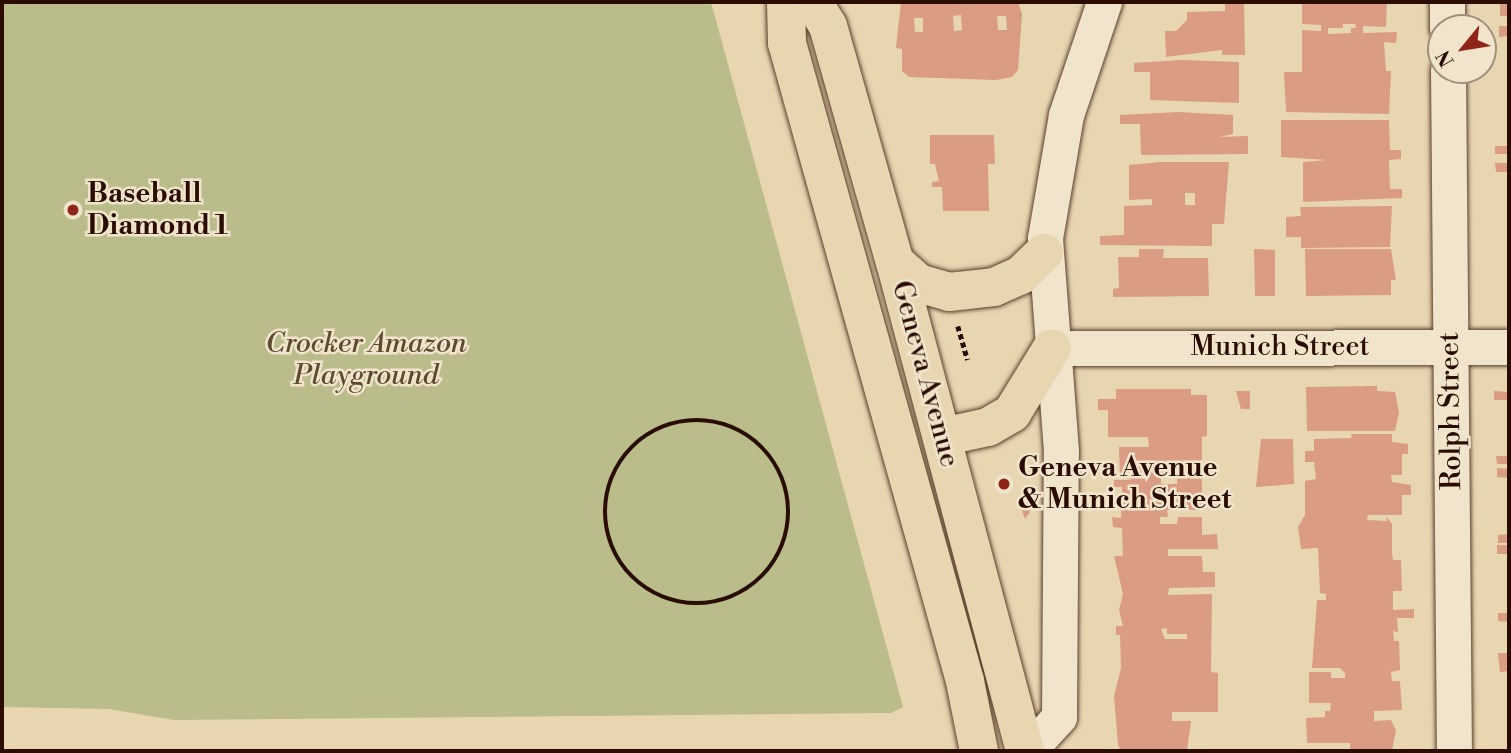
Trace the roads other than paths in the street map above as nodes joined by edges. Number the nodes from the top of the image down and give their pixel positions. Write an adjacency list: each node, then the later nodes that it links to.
1 (786, 2): 11 (main road, Geneva Avenue)
2 (813, 2): 6 (main road, Geneva Avenue)
3 (1104, 2): 5 (street)
4 (1448, 84): 7 (street, Rolph Street)
5 (1044, 253): 6 (main road); 9 (street)
6 (895, 262): 10 (main road, Geneva Avenue)
7 (1451, 347): 8 (street, Munich Street); 9 (street, Munich Street); 13 (street, Rolph Street)
8 (1509, 347)
9 (1052, 348): 10 (main road); 12 (street)
10 (942, 437): 12 (main road, Geneva Avenue)
11 (979, 751)
12 (1026, 751)
13 (1454, 751)

